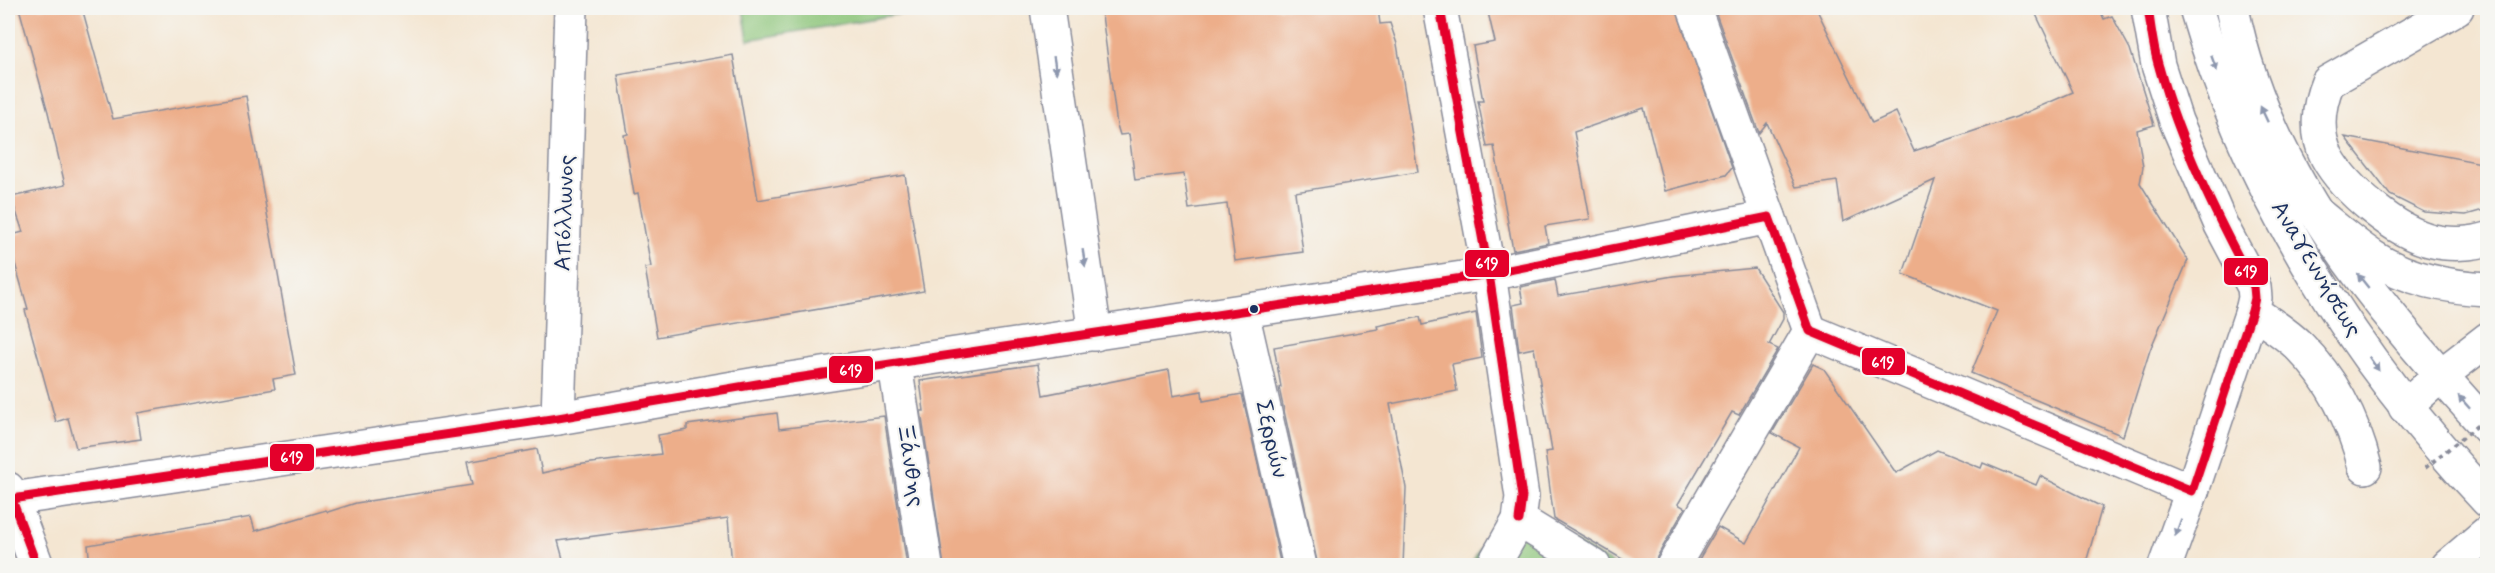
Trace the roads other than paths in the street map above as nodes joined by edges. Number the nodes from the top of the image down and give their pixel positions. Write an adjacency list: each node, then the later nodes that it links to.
1 (571, 8): 22 (main road, Απόλλωνος)
2 (1047, 8): 17 (main road, one-way to 17)
3 (1440, 8): 12 (main road)
4 (1694, 8): 10 (main road)
5 (2148, 8): 14 (main road)
6 (2196, 8): 21 (main road, Αναγεννήσεως, one-way to 21)
7 (2232, 8): 9 (main road, Αναγεννήσεως, one-way to 7)
8 (2457, 8): 11 (main road)
9 (2315, 212): 13 (main road); 20 (main road, Αναγεννήσεως, one-way to 9)
10 (1769, 217): 12 (main road); 16 (main road)
11 (2487, 239)
12 (1489, 274): 15 (main road); 28 (main road)
13 (2487, 290)
14 (2252, 311): 24 (main road); 25 (main road)
15 (1242, 312): 17 (main road); 33 (main road, Σερρών)
16 (1810, 331): 25 (main road); 36 (main road)
17 (1095, 334): 19 (main road)
18 (2487, 339): 20 (main road)
19 (895, 365): 22 (main road); 32 (main road, Ξάνθης)
20 (2440, 376): 21 (main road); 23 (main road, Αναγεννήσεως, one-way to 20)
21 (2405, 407): 27 (main road, Αναγεννήσεως)
22 (558, 418): 26 (main road)
23 (2487, 428)
24 (2366, 467)
25 (2192, 491): 37 (main road, one-way to 37)
26 (10, 494): 31 (main road)
27 (2487, 501)
28 (1519, 520): 34 (main road); 35 (main road)
29 (2487, 532): 30 (main road)
30 (2452, 562)
31 (37, 566)
32 (926, 566)
33 (1299, 566)
34 (1493, 566)
35 (1594, 566)
36 (1673, 566)
37 (2165, 566)

